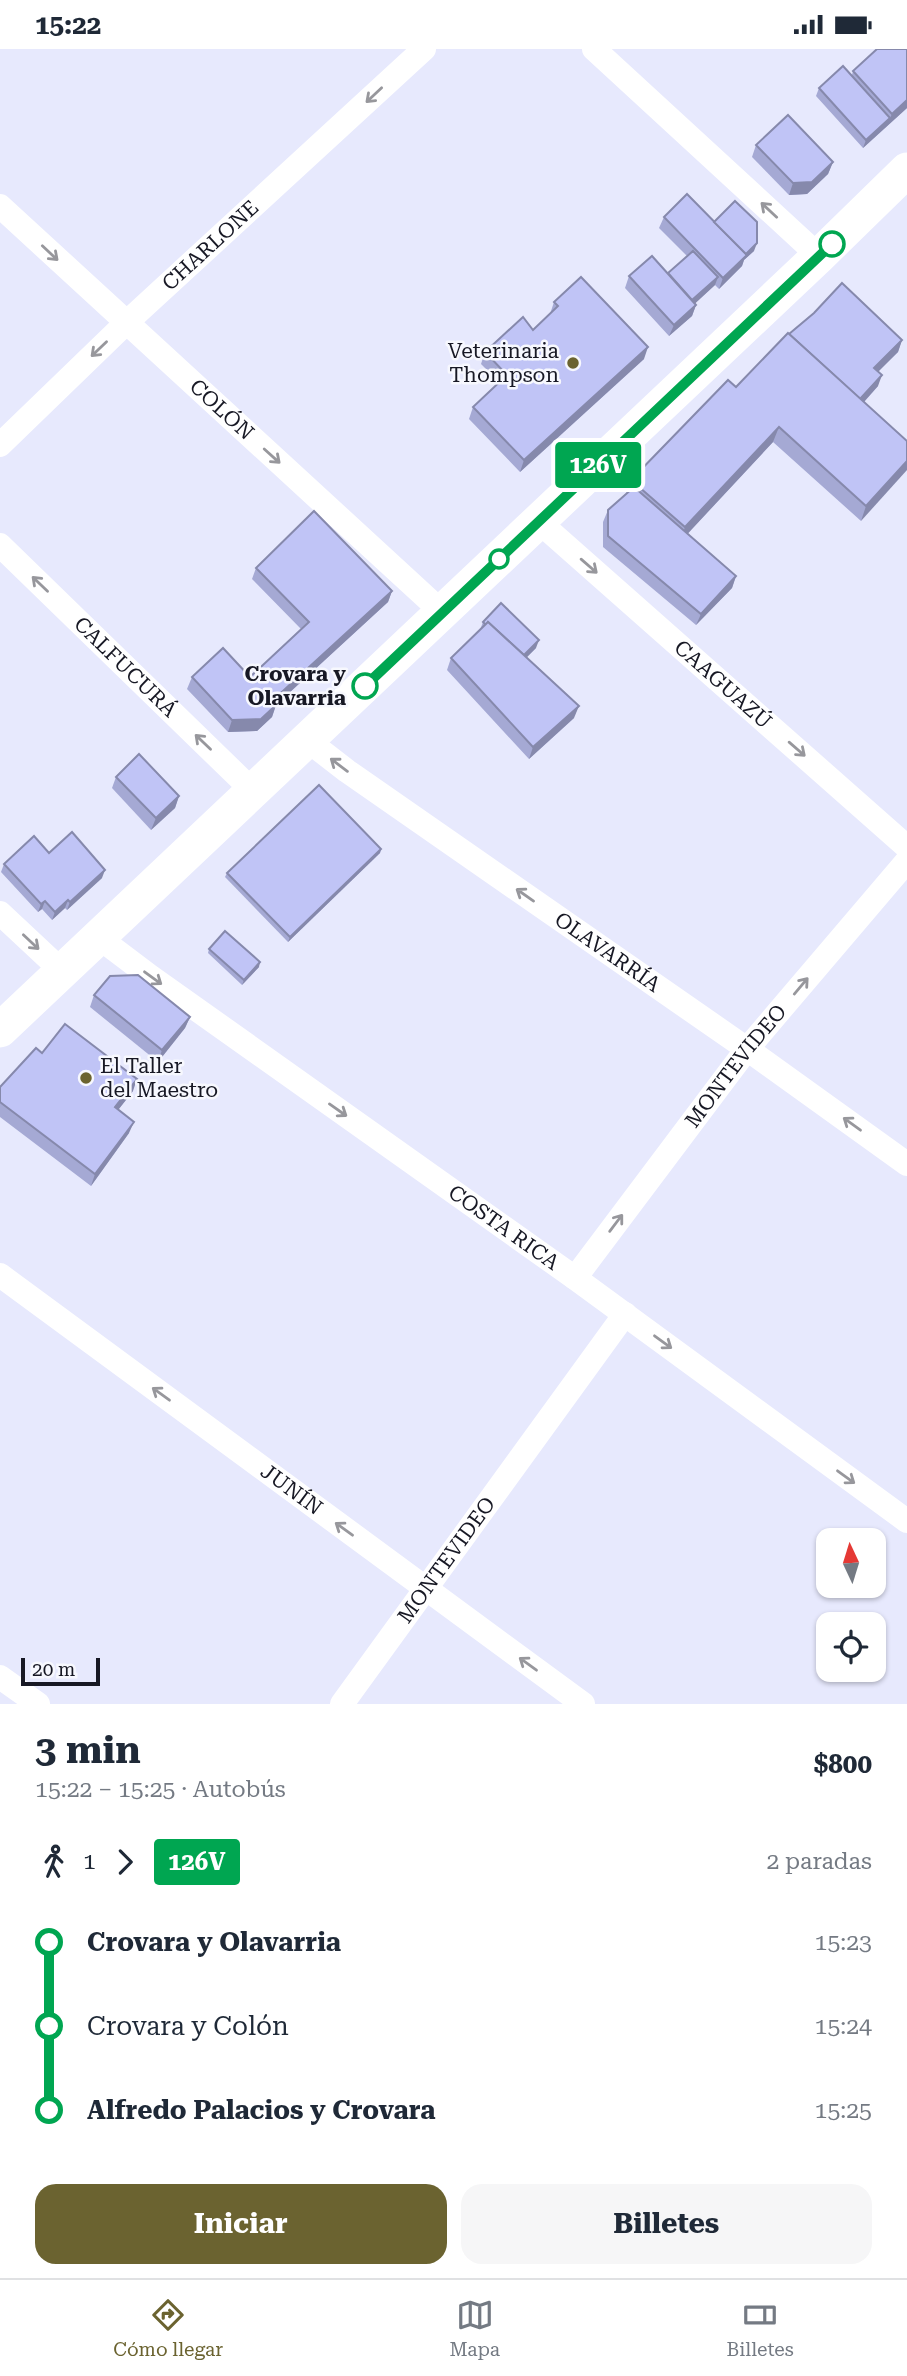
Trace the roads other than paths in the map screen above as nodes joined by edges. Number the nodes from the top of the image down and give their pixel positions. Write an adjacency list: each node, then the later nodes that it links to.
1 (424, 49): 6 (street, CHARLONE, one-way to 6)
2 (594, 49): 5 (street, one-way to 2)
3 (902, 183): 5 (main road)
4 (0, 206): 6 (street, COLÓN, one-way to 6)
5 (819, 256): 8 (main road)
6 (126, 323): 7 (street, CHARLONE, one-way to 7); 10 (street, COLÓN, one-way to 10)
7 (0, 445)
8 (538, 521): 10 (main road); 13 (street, CAAGUAZÚ, one-way to 13)
9 (0, 545): 12 (street, CALFUCURÁ, one-way to 9)
10 (442, 612): 11 (main road)
11 (307, 740): 12 (main road); 19 (street, OLAVARRÍA, one-way to 11)
12 (252, 790): 16 (main road)
13 (907, 847)
14 (907, 861): 19 (street, MONTEVIDEO, one-way to 14)
15 (0, 913): 17 (street, one-way to 17)
16 (98, 937): 17 (main road); 22 (street, COSTA RICA, one-way to 22)
17 (62, 971): 18 (main road)
18 (0, 1030)
19 (747, 1048): 20 (street, OLAVARRÍA, one-way to 19); 22 (street, MONTEVIDEO, one-way to 19)
20 (907, 1164)
21 (0, 1275): 25 (street, JUNÍN, one-way to 21)
22 (575, 1278): 23 (street, COSTA RICA)
23 (625, 1314): 24 (street, COSTA RICA, one-way to 24); 25 (street, MONTEVIDEO)
24 (907, 1521)
25 (426, 1589): 28 (street, MONTEVIDEO); 29 (street, JUNÍN, one-way to 25)
26 (0, 1677): 27 (street)
27 (38, 1704)
28 (342, 1704)
29 (583, 1704)

